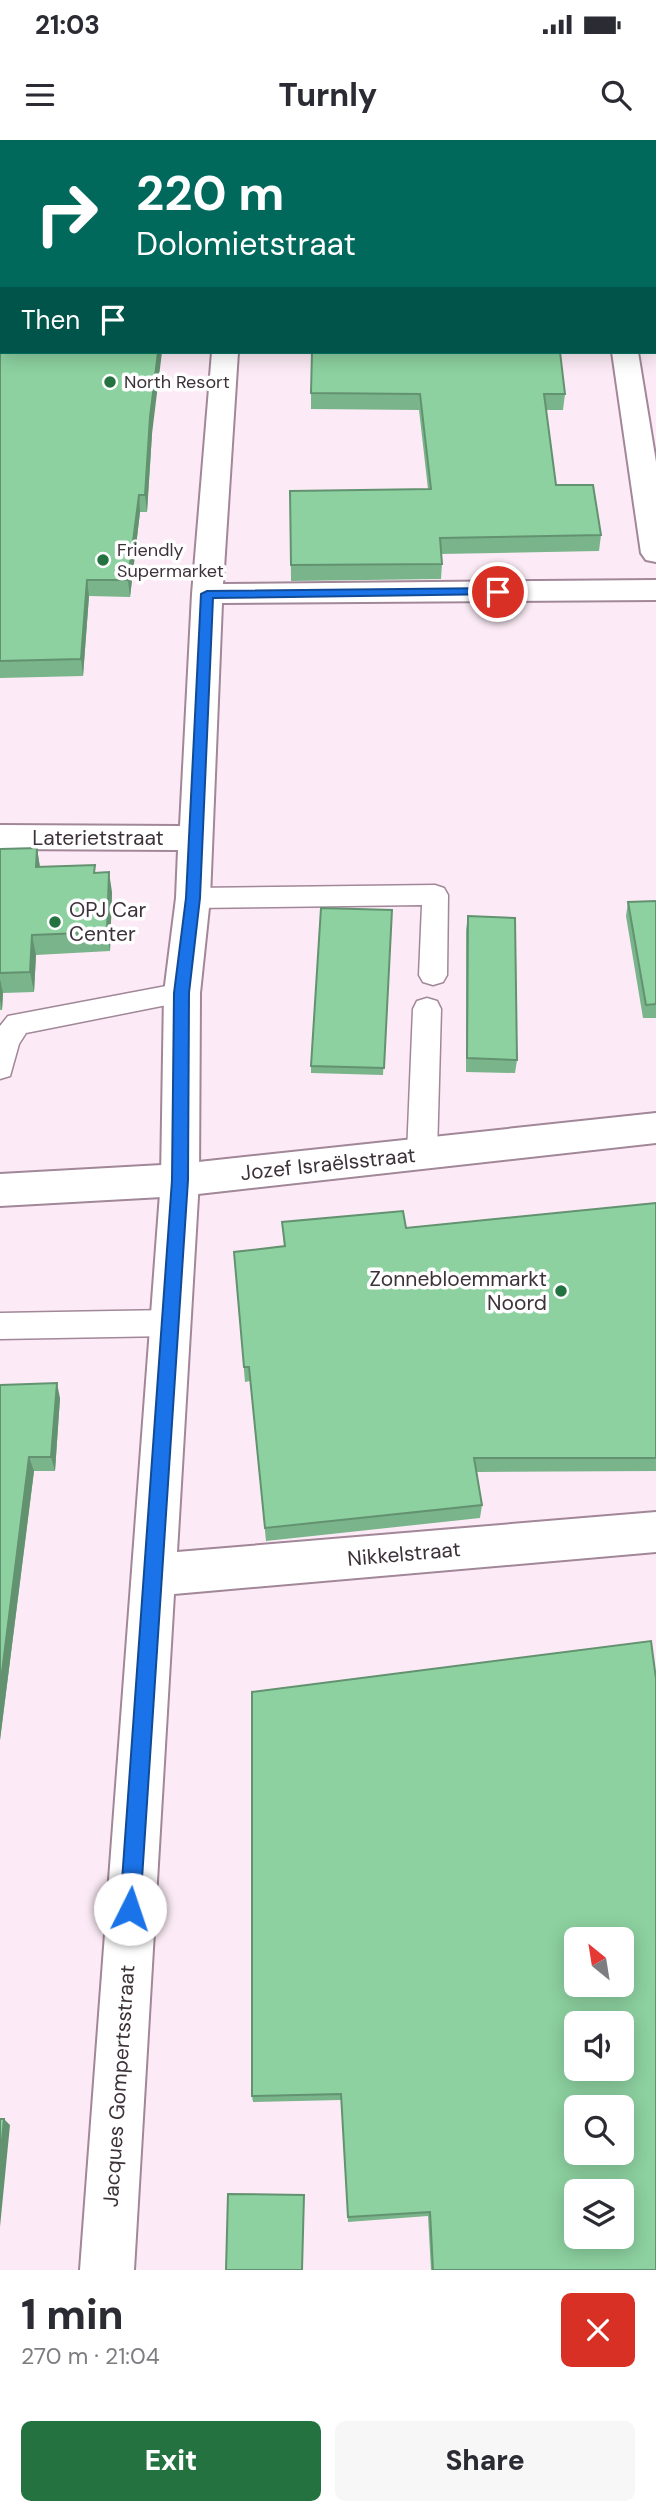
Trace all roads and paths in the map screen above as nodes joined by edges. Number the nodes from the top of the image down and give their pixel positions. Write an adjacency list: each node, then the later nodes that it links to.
1 (225, 354): 5 (street, Jacques Gompertsstraat)
2 (625, 354): 3 (street)
3 (656, 553)
4 (656, 590): 5 (street)
5 (207, 594): 7 (street, Jacques Gompertsstraat)
6 (0, 838): 7 (street, Laterietstraat)
7 (196, 838): 8 (street, Jacques Gompertsstraat)
8 (193, 898): 9 (lane); 10 (street, Jacques Gompertsstraat)
9 (433, 975)
10 (182, 993): 12 (lane); 15 (street, Jacques Gompertsstraat)
11 (426, 1009): 14 (lane)
12 (0, 1068)
13 (656, 1128): 14 (street, Jozef Israëlsstraat)
14 (422, 1154): 15 (street, Jozef Israëlsstraat)
15 (180, 1180): 16 (street, Jozef Israëlsstraat); 17 (street, Jacques Gompertsstraat)
16 (0, 1191)
17 (169, 1323): 18 (lane); 20 (street, Jacques Gompertsstraat)
18 (0, 1326)
19 (656, 1532): 20 (street, Nikkelstraat)
20 (152, 1575): 21 (street, Jacques Gompertsstraat)
21 (107, 2270)

